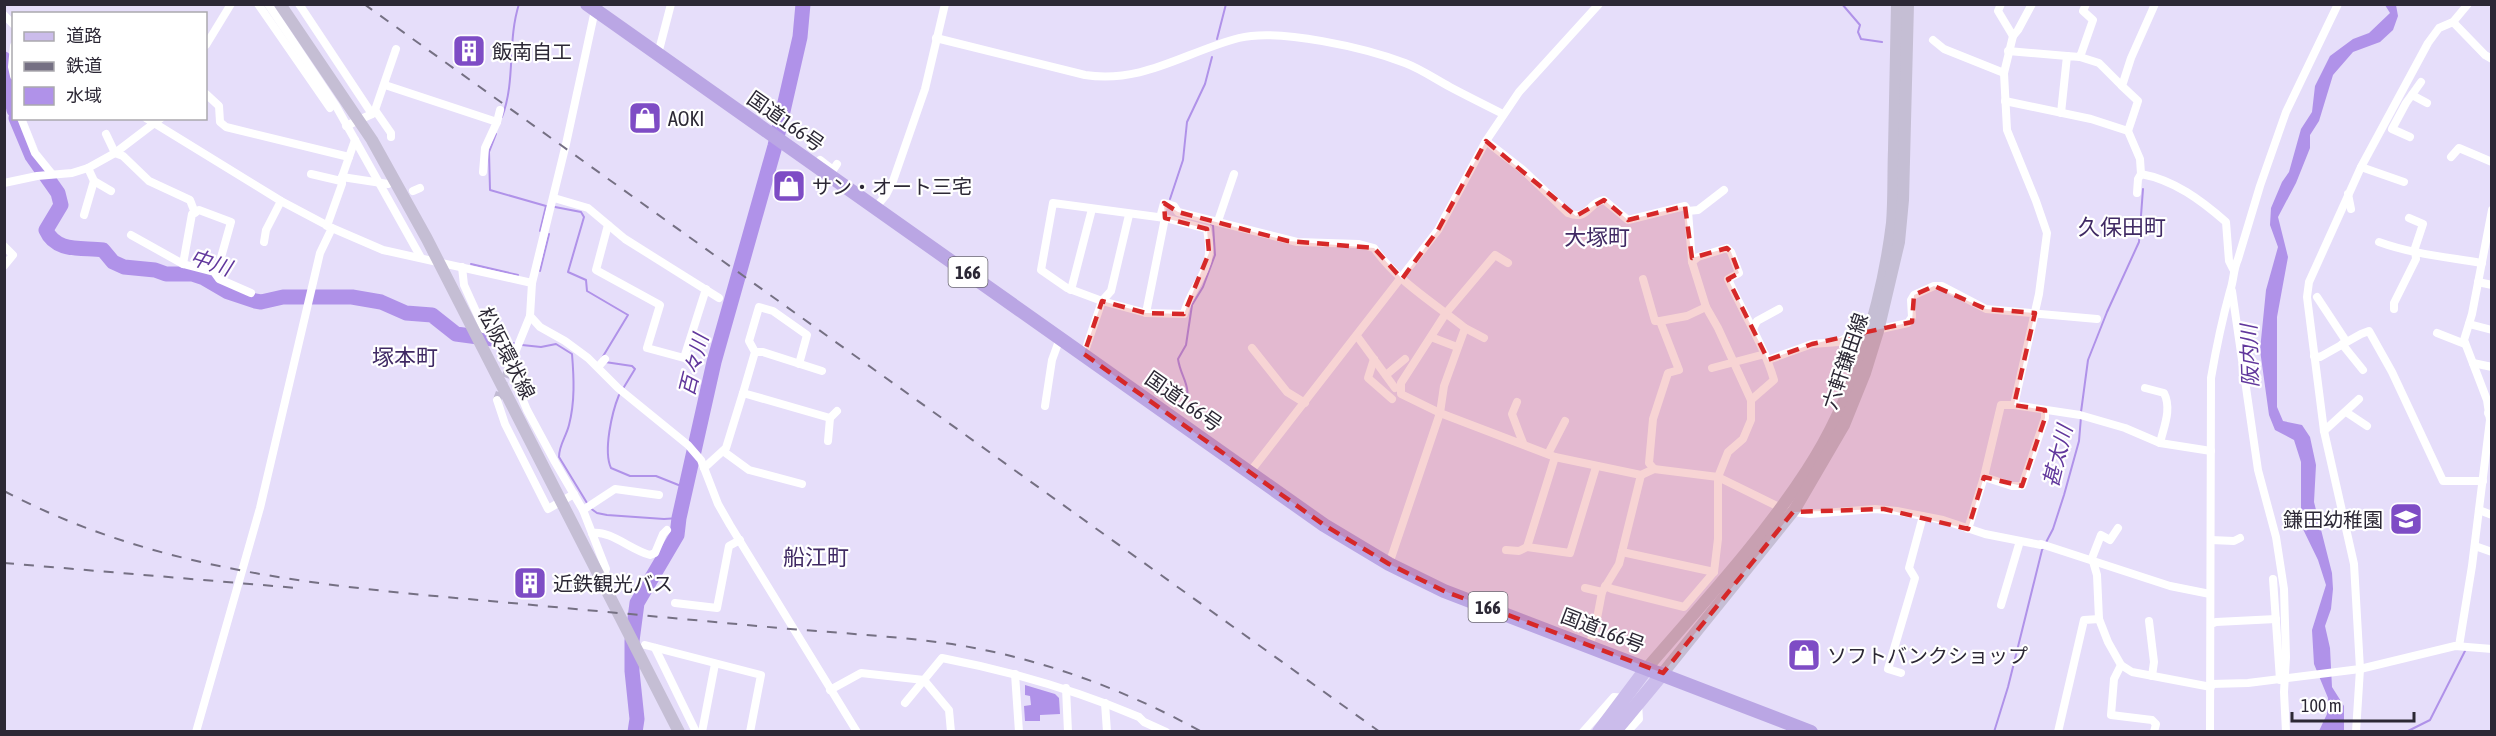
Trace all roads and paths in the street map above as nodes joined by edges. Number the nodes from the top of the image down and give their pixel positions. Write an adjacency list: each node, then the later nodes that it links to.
1 (231, 4): 22 (street)
2 (258, 4): 50 (street)
3 (268, 4): 45 (street)
4 (280, 4): 212 (main road, 松阪環状線)
5 (299, 4): 39 (street)
6 (671, 4): 25 (street)
7 (945, 4): 20 (street)
8 (1599, 4): 41 (street)
9 (1897, 4): 131 (main road, 六軒鎌田線)
10 (1908, 4): 131 (main road, 六軒鎌田線)
11 (2001, 4): 19 (street)
12 (2032, 4): 19 (street)
13 (2086, 4): 27 (street)
14 (2155, 4): 32 (street)
15 (2338, 4): 101 (street)
16 (2468, 4): 18 (street)
17 (591, 7): 25 (highway, 国道166号 / 166); 75 (street)
18 (2453, 22): 28 (street); 35 (street)
19 (2013, 36): 24 (street)
20 (936, 38): 41 (street); 76 (street)
21 (1933, 40): 29 (street)
22 (207, 43)
23 (396, 49): 31 (street)
24 (2008, 51): 26 (street); 29 (street)
25 (658, 54): 52 (highway, 国道166号 / 166)
26 (2067, 56): 27 (street); 40 (street)
27 (2080, 57): 32 (street)
28 (2492, 58)
29 (2004, 73): 36 (street)
30 (2421, 82): 34 (street)
31 (385, 85): 39 (street); 44 (street)
32 (2122, 86): 46 (street)
33 (207, 95): 54 (street)
34 (2412, 95): 35 (street); 37 (street)
35 (2402, 101): 49 (street); 58 (street)
36 (2005, 102): 40 (street); 120 (street)
37 (2427, 103)
38 (501, 110): 44 (street)
39 (374, 112): 45 (street); 48 (street)
40 (2061, 113): 46 (street)
41 (1503, 114): 51 (street)
42 (22, 120): 61 (street)
43 (158, 121): 53 (street); 74 (street)
44 (496, 122): 60 (street)
45 (346, 126): 50 (street)
46 (2128, 131): 64 (street)
47 (106, 134): 53 (street)
48 (391, 137)
49 (2410, 137)
50 (356, 141): 54 (street); 69 (street)
51 (1486, 141): 80 (street); 103 (street)
52 (796, 152): 57 (street); 76 (highway, 国道166号 / 166)
53 (116, 153): 59 (street); 81 (street)
54 (349, 157): 65 (street)
55 (2451, 157): 56 (street)
56 (2492, 162)
57 (837, 164)
58 (2361, 167): 67 (street); 73 (street)
59 (88, 168): 61 (street); 66 (street)
60 (483, 172)
61 (50, 174): 68 (street)
62 (311, 174): 65 (street)
63 (1234, 174): 86 (street)
64 (2141, 174): 72 (street); 101 (street)
65 (341, 179): 69 (street); 88 (street)
66 (94, 181): 71 (street); 83 (street)
67 (2404, 182)
68 (4, 183)
69 (384, 183): 94 (street)
70 (1724, 190): 80 (street)
71 (111, 191)
72 (2136, 193)
73 (2348, 193): 78 (street); 143 (street)
74 (281, 201): 88 (street); 90 (street)
75 (552, 203): 87 (street); 106 (street)
76 (876, 207): 135 (highway, 国道166号 / 166)
77 (1092, 209): 82 (street); 110 (street); 110 (street)
78 (2351, 209)
79 (2492, 210): 97 (street)
80 (1688, 211): 95 (street)
81 (195, 213): 98 (street); 102 (street)
82 (1129, 214): 84 (street); 114 (street)
83 (84, 215)
84 (1165, 218): 86 (street); 118 (street); 118 (street)
85 (2409, 218): 93 (street)
86 (1218, 221): 103 (street)
87 (608, 225): 109 (street); 109 (street)
88 (329, 227): 94 (street); 245 (street)
89 (131, 235): 98 (street)
90 (264, 242)
91 (2379, 242): 93 (street)
92 (4, 246): 99 (street)
93 (2417, 253): 97 (street); 117 (street)
94 (420, 256): 100 (street)
95 (1692, 262): 115 (street); 127 (street)
96 (1508, 263): 119 (street)
97 (2482, 263): 105 (street)
98 (183, 264): 102 (street)
99 (4, 266)
100 (462, 267): 106 (street); 129 (street)
101 (2233, 269): 108 (street)
102 (214, 272): 111 (street)
103 (1402, 279): 119 (street); 133 (street)
104 (1643, 279): 123 (street)
105 (2478, 282): 107 (street); 126 (street)
106 (532, 283): 121 (street)
107 (2492, 285)
108 (2232, 287): 124 (street); 125 (street)
109 (706, 289): 113 (street)
110 (1071, 290): 114 (street)
111 (251, 293)
112 (2317, 297): 137 (street)
113 (719, 298)
114 (1102, 301): 118 (street); 142 (street)
115 (1706, 307): 123 (street); 147 (street)
116 (1779, 309): 127 (street)
117 (2394, 309)
118 (1146, 313)
119 (1446, 313): 128 (street); 134 (street)
120 (2035, 313): 122 (street); 131 (street); 164 (street)
121 (530, 316): 180 (street); 188 (street)
122 (2097, 319)
123 (1660, 321): 181 (street)
124 (2221, 321): 125 (street); 177 (street)
125 (2237, 324): 235 (street)
126 (2469, 324): 130 (street); 138 (street)
127 (1754, 327): 144 (street)
128 (1465, 328): 136 (street); 139 (street)
129 (484, 329)
130 (2492, 330)
131 (1873, 331): 144 (street); 191 (main road, 六軒鎌田線)
132 (2437, 333): 138 (street)
133 (1357, 336): 145 (street); 163 (street)
134 (1431, 337): 139 (street); 167 (street)
135 (1060, 338): 142 (highway, 国道166号 / 166); 165 (street)
136 (1484, 338)
137 (2344, 343): 143 (street); 152 (street); 186 (street)
138 (2465, 344): 148 (street)
139 (1457, 347): 167 (street)
140 (1251, 348): 163 (street)
141 (754, 352): 149 (street); 149 (street); 157 (street)
142 (1084, 354): 182 (highway, 国道166号 / 166)
143 (2314, 356): 172 (street)
144 (1767, 357): 147 (street); 161 (street)
145 (1374, 359): 154 (street); 158 (street)
146 (1405, 359): 154 (street)
147 (1733, 362): 151 (street); 161 (street)
148 (2473, 363): 150 (street); 169 (street)
149 (799, 364): 153 (street)
150 (2492, 367)
151 (1712, 368)
152 (2363, 370)
153 (822, 371)
154 (1386, 375): 155 (street)
155 (1395, 388)
156 (2145, 388): 175 (street)
157 (743, 393): 173 (street); 176 (street)
158 (1392, 399)
159 (2359, 399): 168 (street)
160 (497, 400): 188 (street)
161 (1751, 400): 184 (street)
162 (1517, 402): 174 (street)
163 (1305, 403): 182 (street)
164 (2014, 405): 166 (street); 185 (street)
165 (1045, 406)
166 (2045, 410): 175 (street); 185 (street)
167 (1440, 412): 174 (street); 209 (street)
168 (2346, 412): 171 (street); 172 (street)
169 (2490, 413): 186 (street)
170 (1565, 421): 178 (street)
171 (2367, 426)
172 (2324, 431): 230 (street)
173 (828, 441)
174 (1523, 443): 178 (street)
175 (2160, 443): 177 (street)
176 (723, 451): 180 (street); 187 (street)
177 (2211, 452): 201 (street)
178 (1551, 455): 179 (street); 204 (street)
179 (1596, 467): 183 (street); 204 (street)
180 (704, 468): 200 (street)
181 (1654, 469): 183 (street); 184 (street)
182 (1250, 472): 209 (highway, 国道166号 / 166)
183 (1641, 475): 206 (street)
184 (1718, 477): 191 (street); 210 (street)
185 (1984, 477): 196 (street)
186 (2483, 482): 192 (street)
187 (802, 484)
188 (574, 494): 190 (street)
189 (659, 495): 190 (street)
190 (584, 509): 198 (street)
191 (1787, 510): 194 (street); 229 (main road, 六軒鎌田線); 231 (main road, 六軒鎌田線)
192 (2479, 510): 193 (street); 203 (street)
193 (2492, 515)
194 (1923, 516): 196 (street); 232 (street)
195 (2118, 528): 208 (street)
196 (1968, 529): 202 (street)
197 (667, 530): 198 (street)
198 (592, 533): 212 (street)
199 (2240, 538): 201 (street)
200 (740, 540): 216 (street); 239 (street)
201 (2211, 540): 215 (street)
202 (2020, 541): 208 (street); 217 (street)
203 (2475, 546): 207 (street); 224 (street)
204 (1527, 547): 205 (street)
205 (1506, 550)
206 (1622, 552): 210 (street); 214 (street)
207 (2492, 552)
208 (2093, 561): 215 (street); 218 (street)
209 (1389, 564): 223 (highway, 国道166号 / 166)
210 (1714, 572): 214 (street)
211 (2273, 579): 219 (street)
212 (602, 581): 246 (main road, 松阪環状線)
213 (1585, 588): 214 (street)
214 (1604, 589): 223 (street)
215 (2210, 594): 221 (street)
216 (675, 603)
217 (2001, 605)
218 (2099, 619): 228 (street); 261 (street)
219 (2276, 619): 221 (street); 235 (street)
220 (2149, 621): 234 (street)
221 (2211, 624): 237 (street)
222 (645, 645): 225 (street)
223 (1589, 645): 229 (highway, 国道166号 / 166)
224 (2464, 647): 226 (street); 230 (street)
225 (655, 648): 227 (street); 247 (street)
226 (2492, 649)
227 (715, 664): 248 (street); 249 (street)
228 (2121, 665): 234 (street); 262 (street)
229 (1647, 668): 231 (highway, 国道166号 / 166); 240 (main road)
230 (2358, 670): 235 (street); 265 (street)
231 (1663, 673): 243 (main road); 260 (highway, 国道166号 / 166)
232 (1901, 673)
233 (1015, 674): 236 (street); 238 (street); 252 (street)
234 (2152, 676): 237 (street)
235 (2283, 679): 237 (street); 264 (street)
236 (924, 680): 239 (street); 241 (street); 251 (street)
237 (2211, 685): 263 (street)
238 (1066, 688): 242 (street); 253 (street)
239 (830, 690): 250 (street)
240 (1625, 698): 256 (street); 257 (main road)
241 (905, 703)
242 (1105, 703): 244 (street); 254 (street)
243 (1638, 704): 258 (main road); 259 (street)
244 (1145, 727): 255 (street)
245 (196, 732)
246 (679, 732)
247 (696, 732)
248 (702, 732)
249 (750, 732)
250 (857, 732)
251 (951, 732)
252 (1019, 732)
253 (1068, 732)
254 (1107, 732)
255 (1166, 732)
256 (1583, 732)
257 (1599, 732)
258 (1614, 732)
259 (1627, 732)
260 (1811, 732)
261 (2058, 732)
262 (2154, 732)
263 (2210, 732)
264 (2286, 732)
265 (2356, 732)

